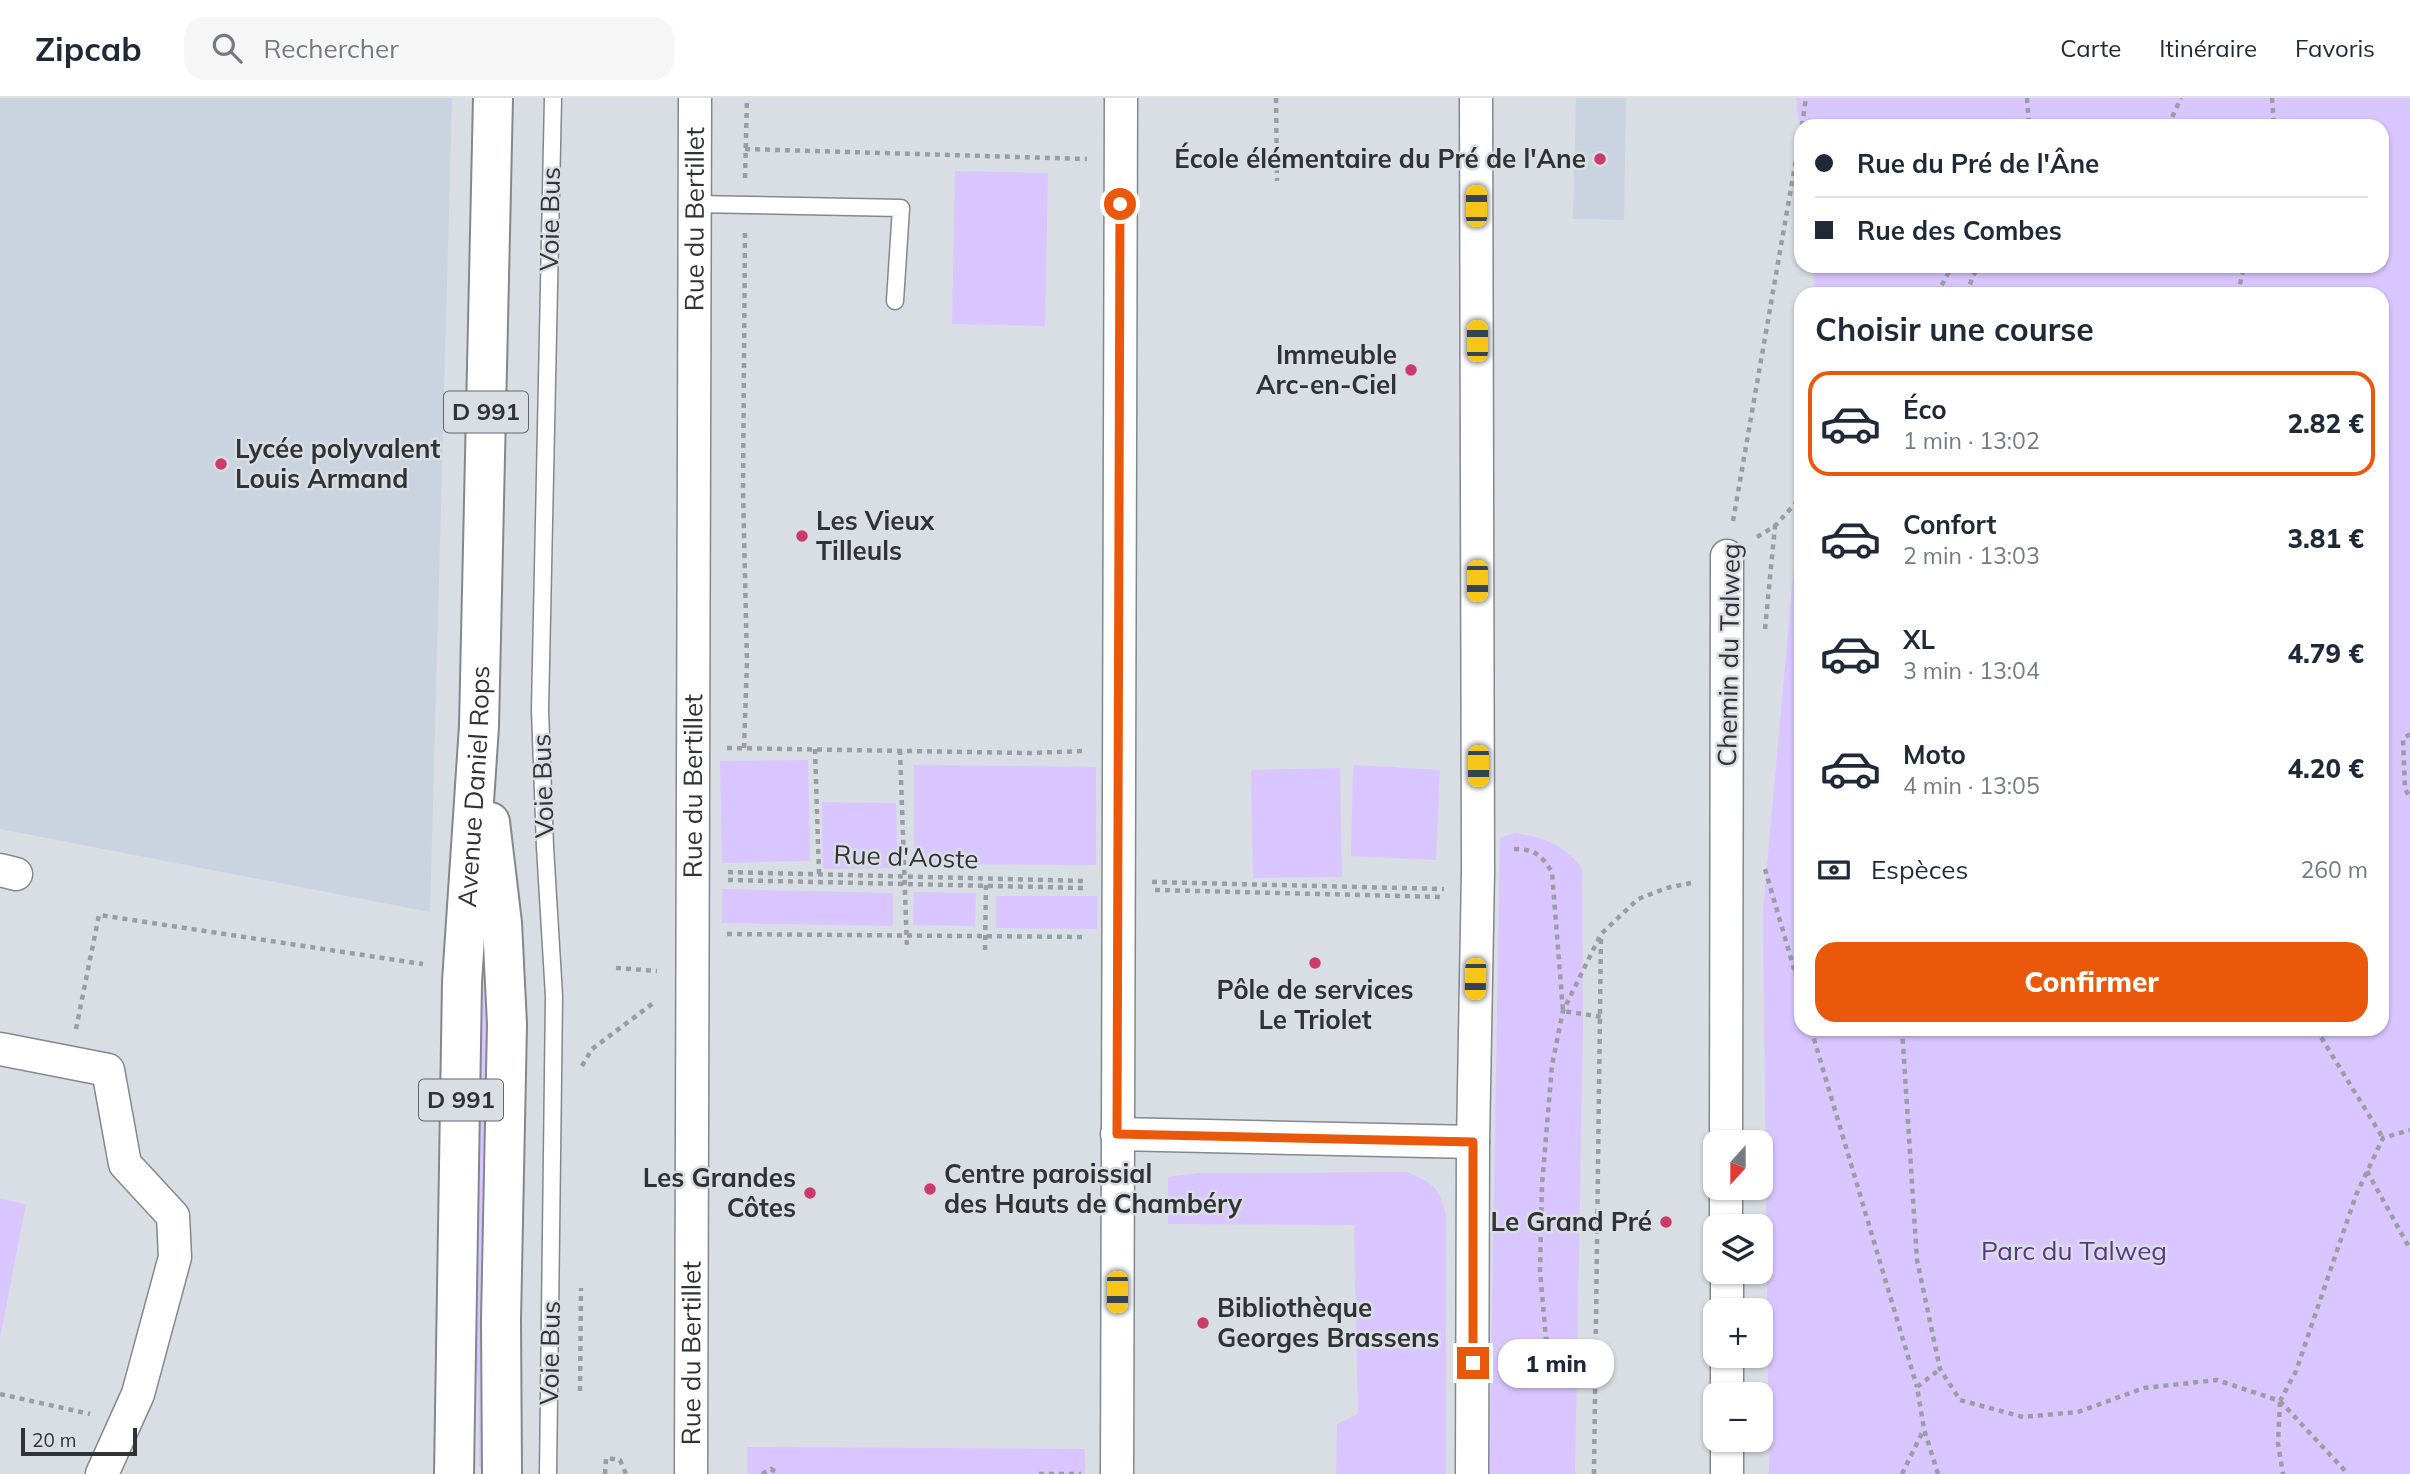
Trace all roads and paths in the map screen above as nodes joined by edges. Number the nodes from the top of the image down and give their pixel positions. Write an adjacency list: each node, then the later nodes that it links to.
1 (494, 98): 25 (main road, Avenue Daniel Rops / D 991)
2 (553, 98): 77 (lane, Voie Bus)
3 (695, 98): 20 (street, Rue du Bertillet)
4 (747, 98): 16 (path)
5 (1121, 98): 17 (street)
6 (1276, 98): 19 (path)
7 (1476, 98): 38 (street)
8 (1806, 98): 12 (path, Chemin du Talweg)
9 (2027, 98): 13 (path)
10 (2182, 98): 14 (path)
11 (2272, 98): 15 (path)
12 (1802, 119)
13 (2028, 119)
14 (2172, 119)
15 (2274, 119)
16 (745, 149): 17 (path); 21 (path)
17 (1120, 159): 39 (street)
18 (1794, 168): 24 (path, Chemin du Talweg)
19 (1277, 181)
20 (693, 204): 21 (lane); 27 (street, Rue du Bertillet)
21 (745, 205): 22 (lane); 28 (path)
22 (895, 301)
23 (1794, 505): 24 (path)
24 (1727, 556): 59 (street, Chemin du Talweg)
25 (479, 726): 75 (main road, Avenue Daniel Rops / D 991); 76 (main road)
26 (2410, 734): 32 (path)
27 (692, 745): 28 (path); 34 (street, Rue du Bertillet)
28 (744, 748): 29 (path)
29 (815, 749): 30 (path); 35 (path)
30 (900, 750): 31 (path); 36 (path)
31 (1082, 751)
32 (2410, 796)
33 (1763, 863): 49 (path)
34 (693, 871): 35 (path, Rue d'Aoste); 41 (street, Rue du Bertillet)
35 (819, 874): 36 (path, Rue d'Aoste)
36 (903, 876): 37 (path, Rue d'Aoste); 43 (path)
37 (986, 879): 39 (path, Rue d'Aoste); 44 (path)
38 (1477, 881): 39 (path, Rue d'Aoste); 51 (path); 63 (street)
39 (1118, 882): 45 (street)
40 (1667, 888): 42 (path)
41 (694, 932): 43 (path); 50 (street, Rue du Bertillet)
42 (1601, 934): 51 (path); 52 (path)
43 (906, 936): 44 (path); 46 (path)
44 (986, 937): 45 (path); 47 (path)
45 (1118, 938): 61 (street)
46 (907, 949)
47 (985, 950)
48 (423, 964): 58 (path)
49 (1794, 969)
50 (693, 973): 57 (path); 80 (street, Rue du Bertillet)
51 (1563, 1011): 52 (path); 66 (path)
52 (1602, 1017): 66 (path)
53 (1813, 1036): 68 (path)
54 (1902, 1036): 67 (path)
55 (2320, 1036): 62 (path)
56 (0, 1049): 58 (street)
57 (592, 1049)
58 (69, 1063): 71 (street)
59 (1726, 1130)
60 (2410, 1130): 62 (path)
61 (1117, 1134): 63 (street); 83 (street)
62 (2383, 1138): 64 (path)
63 (1473, 1142): 84 (street)
64 (2367, 1171): 65 (path); 70 (path)
65 (2410, 1249)
66 (1596, 1356): 85 (path)
67 (1940, 1369): 68 (path); 70 (path)
68 (1917, 1387): 72 (path)
69 (0, 1394): 71 (path)
70 (2280, 1401): 89 (path); 90 (path)
71 (125, 1421): 74 (street)
72 (1924, 1429): 87 (path); 88 (path)
73 (1727, 1452): 86 (street)
74 (102, 1474)
75 (454, 1474)
76 (502, 1474)
77 (548, 1474)
78 (605, 1474): 79 (path)
79 (626, 1474)
80 (691, 1474)
81 (762, 1474): 82 (path)
82 (779, 1474)
83 (1117, 1474)
84 (1472, 1474)
85 (1594, 1474)
86 (1727, 1474)
87 (1902, 1474)
88 (1938, 1474)
89 (2283, 1474)
90 (2348, 1474)

